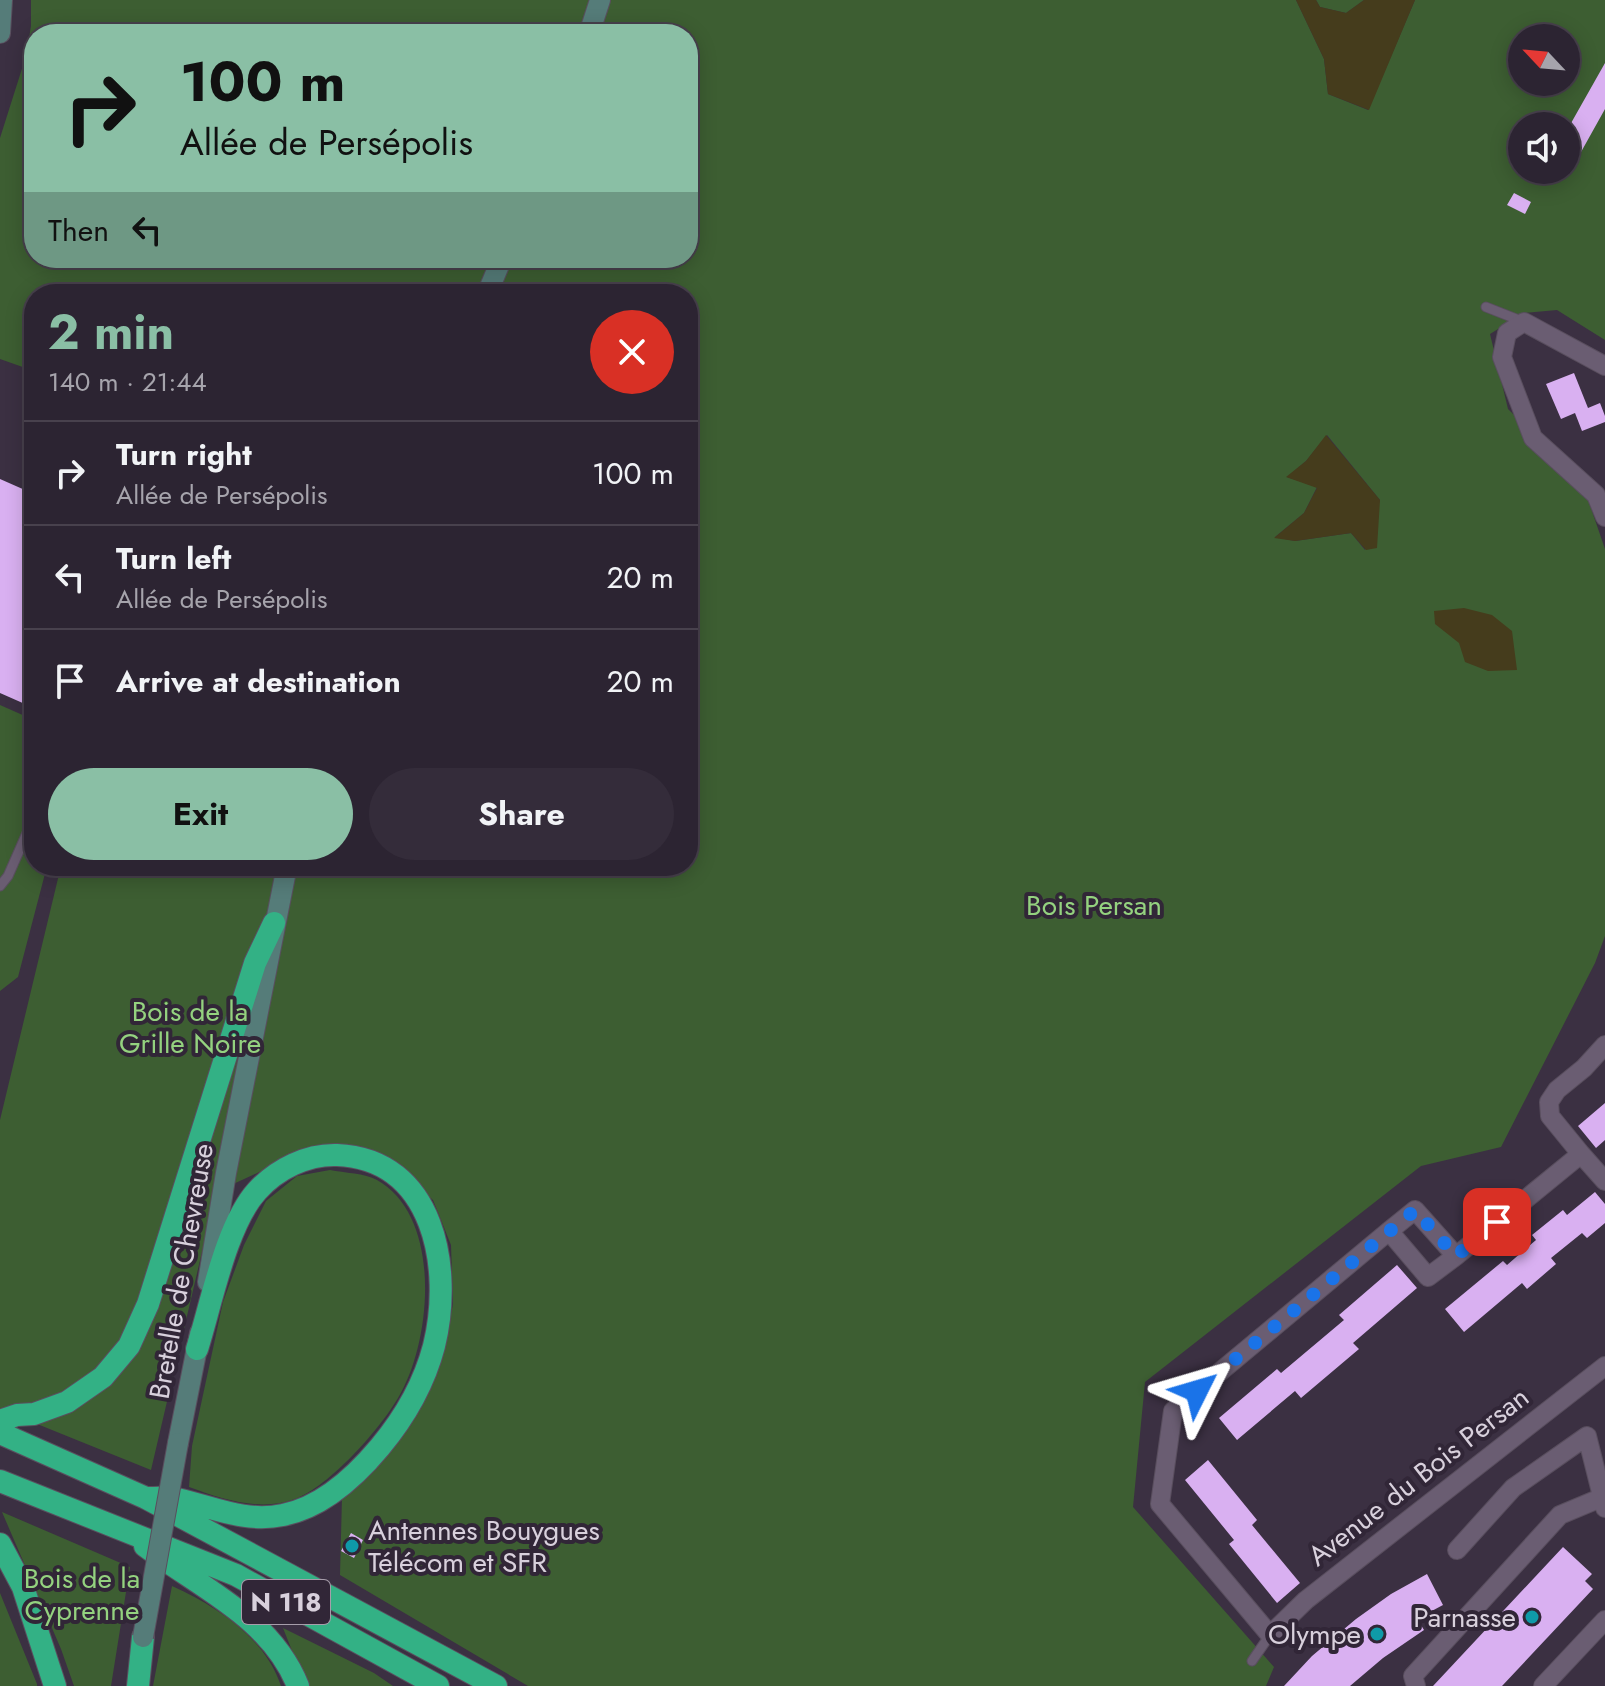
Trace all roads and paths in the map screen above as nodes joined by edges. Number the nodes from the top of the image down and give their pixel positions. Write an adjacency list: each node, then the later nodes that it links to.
1 (2, 0): 4 (main road)
2 (600, 0): 3 (main road)
3 (592, 24)
4 (0, 33)
5 (1486, 307): 6 (lane)
6 (1524, 322): 7 (street); 8 (street)
7 (1605, 366)
8 (1605, 517)
9 (24, 840): 11 (lane)
10 (285, 876): 12 (main road, Bretelle de Chevreuse)
11 (0, 886)
12 (274, 923): 18 (main road, Bretelle de Chevreuse); 20 (highway)
13 (1605, 1045): 14 (street)
14 (1581, 1154): 15 (street); 17 (street)
15 (1605, 1181)
16 (1389, 1231): 17 (street); 17 (street); 29 (street)
17 (1456, 1256)
18 (197, 1349): 23 (highway); 30 (main road, Bretelle de Chevreuse, bridge)
19 (1605, 1366): 29 (street, Avenue du Bois Persan)
20 (0, 1421)
21 (0, 1433): 23 (highway, N 118)
22 (0, 1481): 25 (highway, N 118)
23 (146, 1498): 36 (highway, N 118)
24 (1604, 1502): 27 (street); 37 (street)
25 (127, 1533): 34 (highway); 35 (highway, N 118)
26 (0, 1544): 32 (highway)
27 (1457, 1550)
28 (1605, 1620): 38 (street)
29 (1270, 1635): 31 (lane)
30 (143, 1637): 33 (highway)
31 (1252, 1661)
32 (55, 1686)
33 (136, 1686)
34 (298, 1686)
35 (438, 1686)
36 (496, 1686)
37 (1416, 1686)
38 (1543, 1686)

